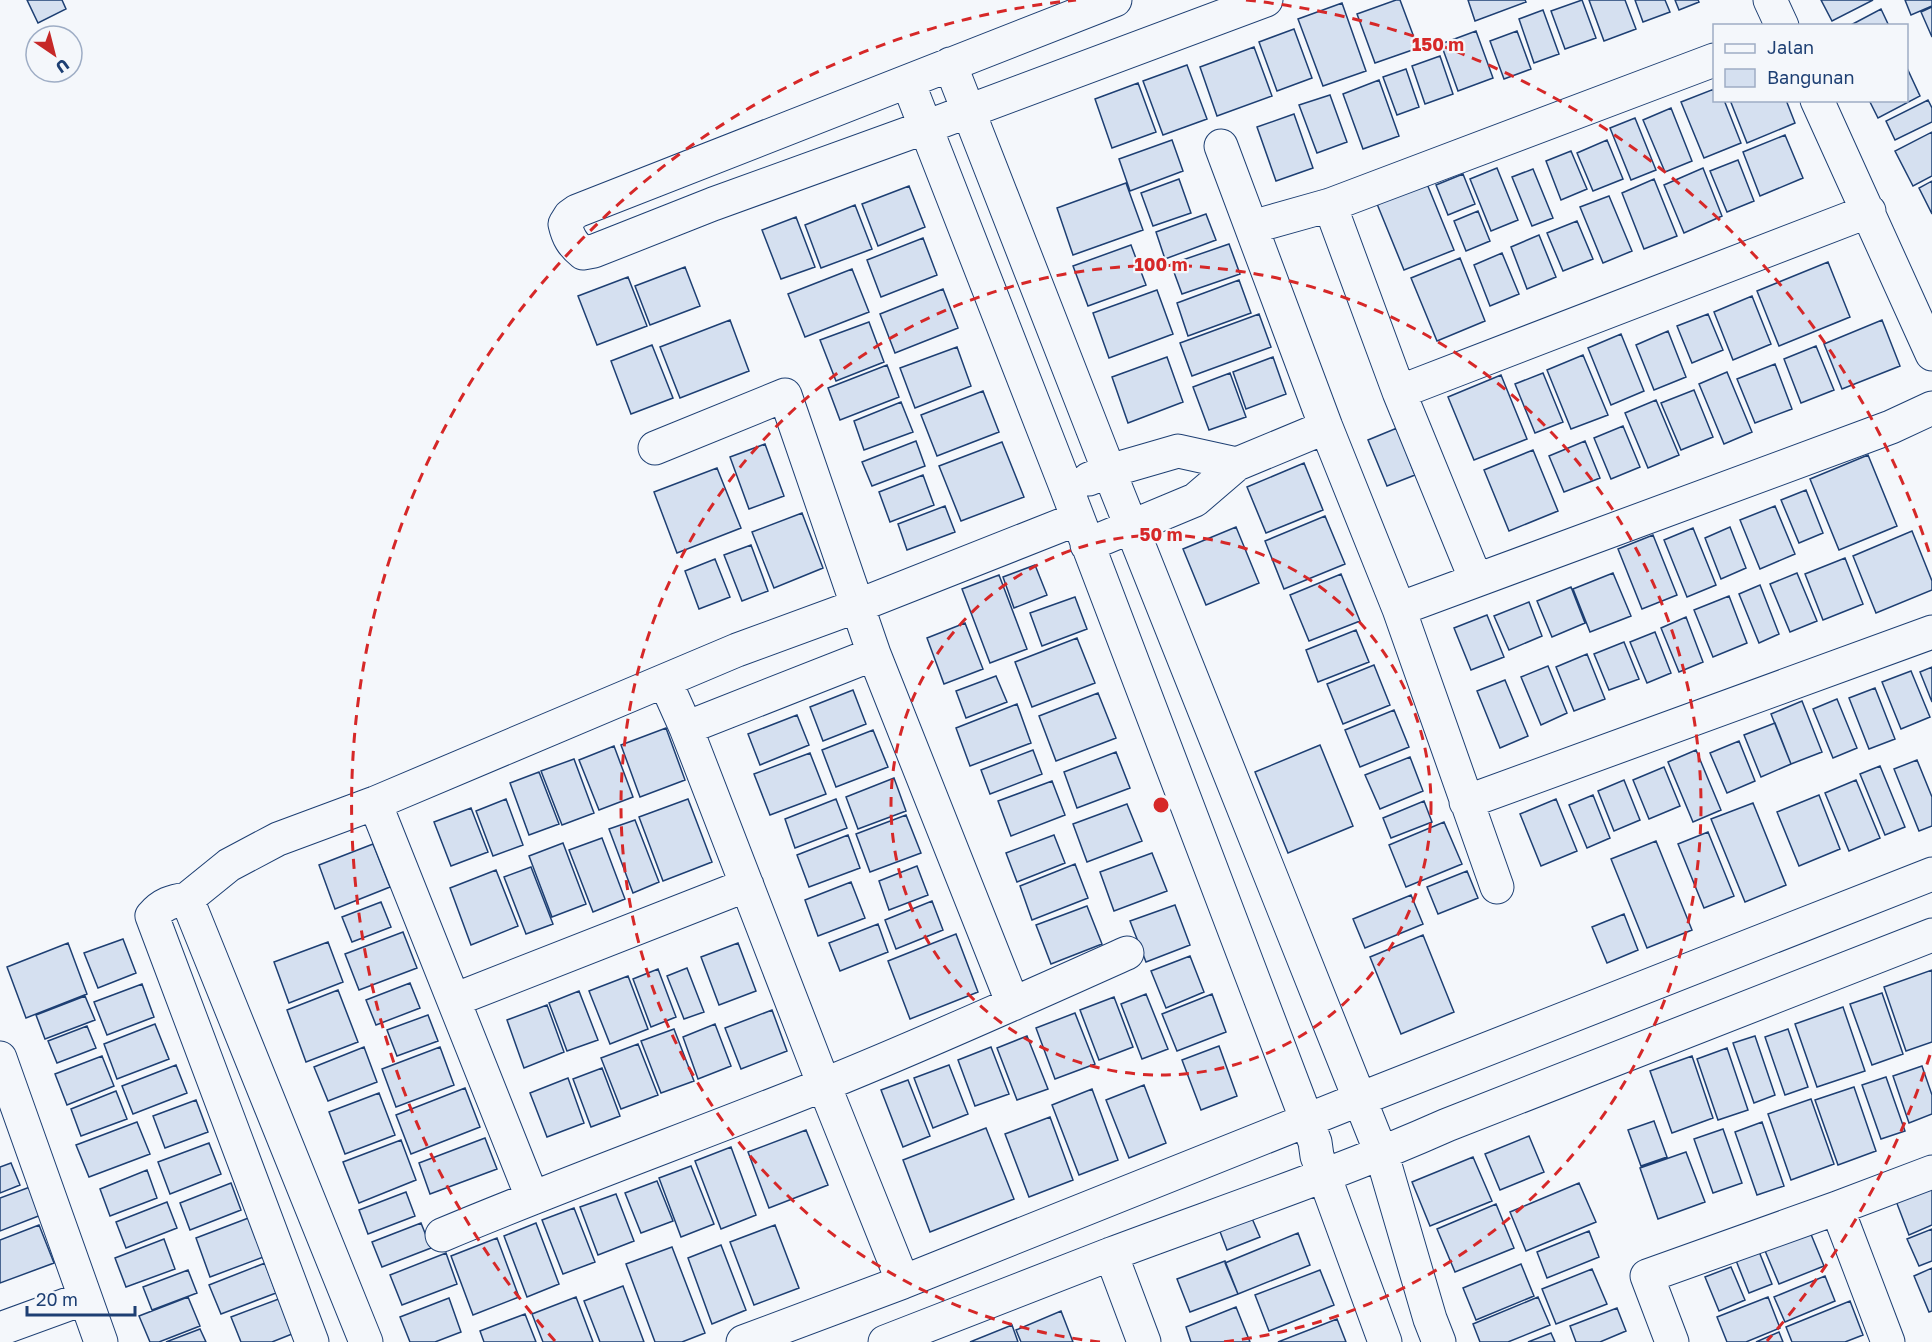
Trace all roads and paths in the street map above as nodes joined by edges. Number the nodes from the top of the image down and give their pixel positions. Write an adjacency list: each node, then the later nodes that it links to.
1 (1115, 0): 6 (street)
2 (1266, 0): 9 (street)
3 (1770, 0): 4 (street)
4 (1781, 24)
5 (1713, 60): 12 (street)
6 (950, 64): 7 (street); 9 (street)
7 (908, 82): 10 (street); 10 (street)
8 (1818, 102): 13 (street)
9 (968, 110): 10 (street); 21 (street)
10 (926, 127): 22 (street)
11 (1221, 146): 14 (street)
12 (1330, 205): 14 (street); 16 (street)
13 (1869, 211): 15 (street); 16 (street)
14 (1252, 227): 18 (street)
15 (1932, 354)
16 (1399, 392): 25 (street)
17 (1932, 408): 25 (street)
18 (1326, 428): 20 (street); 27 (street)
19 (655, 448): 26 (street)
20 (1237, 464): 21 (street); 23 (street)
21 (1109, 471): 22 (street); 23 (street)
22 (1066, 488): 24 (street)
23 (1132, 526): 24 (street); 44 (street)
24 (1082, 532): 26 (street); 45 (street)
25 (1476, 580): 27 (street)
26 (857, 606): 29 (street); 30 (street)
27 (1399, 609): 32 (street)
28 (1932, 632): 32 (street)
29 (874, 654): 31 (street); 41 (street)
30 (665, 681): 31 (street); 33 (street)
31 (686, 728): 35 (street)
32 (1466, 802): 36 (street)
33 (375, 803): 37 (street); 40 (street)
34 (1932, 874): 44 (street)
35 (747, 885): 40 (street); 43 (street)
36 (1497, 887)
37 (187, 899): 56 (street); 57 (street)
38 (1932, 935): 44 (street)
39 (1127, 953): 41 (street)
40 (454, 1000): 47 (street)
41 (1013, 1004): 43 (street)
42 (0, 1058): 52 (street)
43 (824, 1085): 47 (street); 51 (street)
44 (1370, 1126): 45 (street); 45 (street); 61 (street)
45 (1316, 1149): 50 (street); 51 (street); 60 (street)
46 (1932, 1172): 48 (street)
47 (532, 1197): 49 (street)
48 (1837, 1208): 62 (street); 63 (street)
49 (442, 1235)
50 (1111, 1254): 53 (street); 59 (street)
51 (903, 1282): 53 (street)
52 (85, 1298): 54 (street); 55 (street)
53 (876, 1322): 58 (street)
54 (0, 1329)
55 (101, 1342)
56 (312, 1342)
57 (366, 1342)
58 (743, 1342)
59 (1144, 1342)
60 (1385, 1342)
61 (1439, 1342)
62 (1672, 1342)
63 (1888, 1342)

